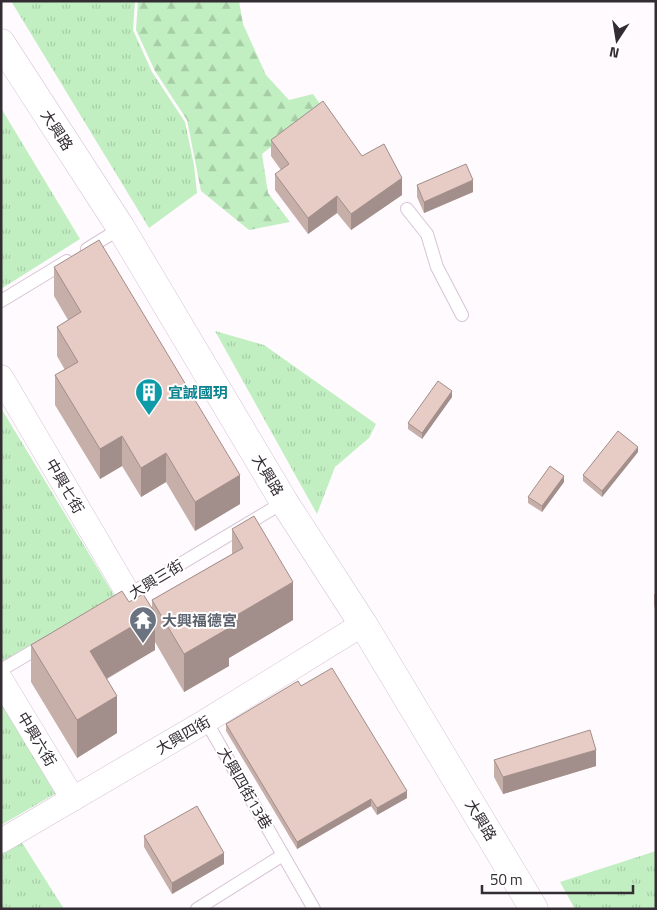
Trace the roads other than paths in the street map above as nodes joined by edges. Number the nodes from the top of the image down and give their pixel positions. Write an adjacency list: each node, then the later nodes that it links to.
1 (1, 43): 3 (street, 大興路)
2 (407, 209): 5 (lane)
3 (121, 228): 4 (lane); 7 (street, 大興路)
4 (1, 301)
5 (462, 315)
6 (1, 377): 8 (street, 中興七街)
7 (284, 502): 8 (lane, 大興三街); 9 (street, 大興路)
8 (120, 600)
9 (363, 624): 13 (street, 大興四街); 17 (street, 大興路)
10 (52, 640): 11 (lane)
11 (1, 670)
12 (1, 680): 14 (street, 中興六街)
13 (206, 721): 14 (street, 大興四街); 16 (lane, 大興四街13巷)
14 (73, 799): 15 (street, 大興四街)
15 (1, 841)
16 (283, 855): 18 (lane); 19 (lane, 大興四街13巷)
17 (528, 904)
18 (197, 909)
19 (314, 909)

